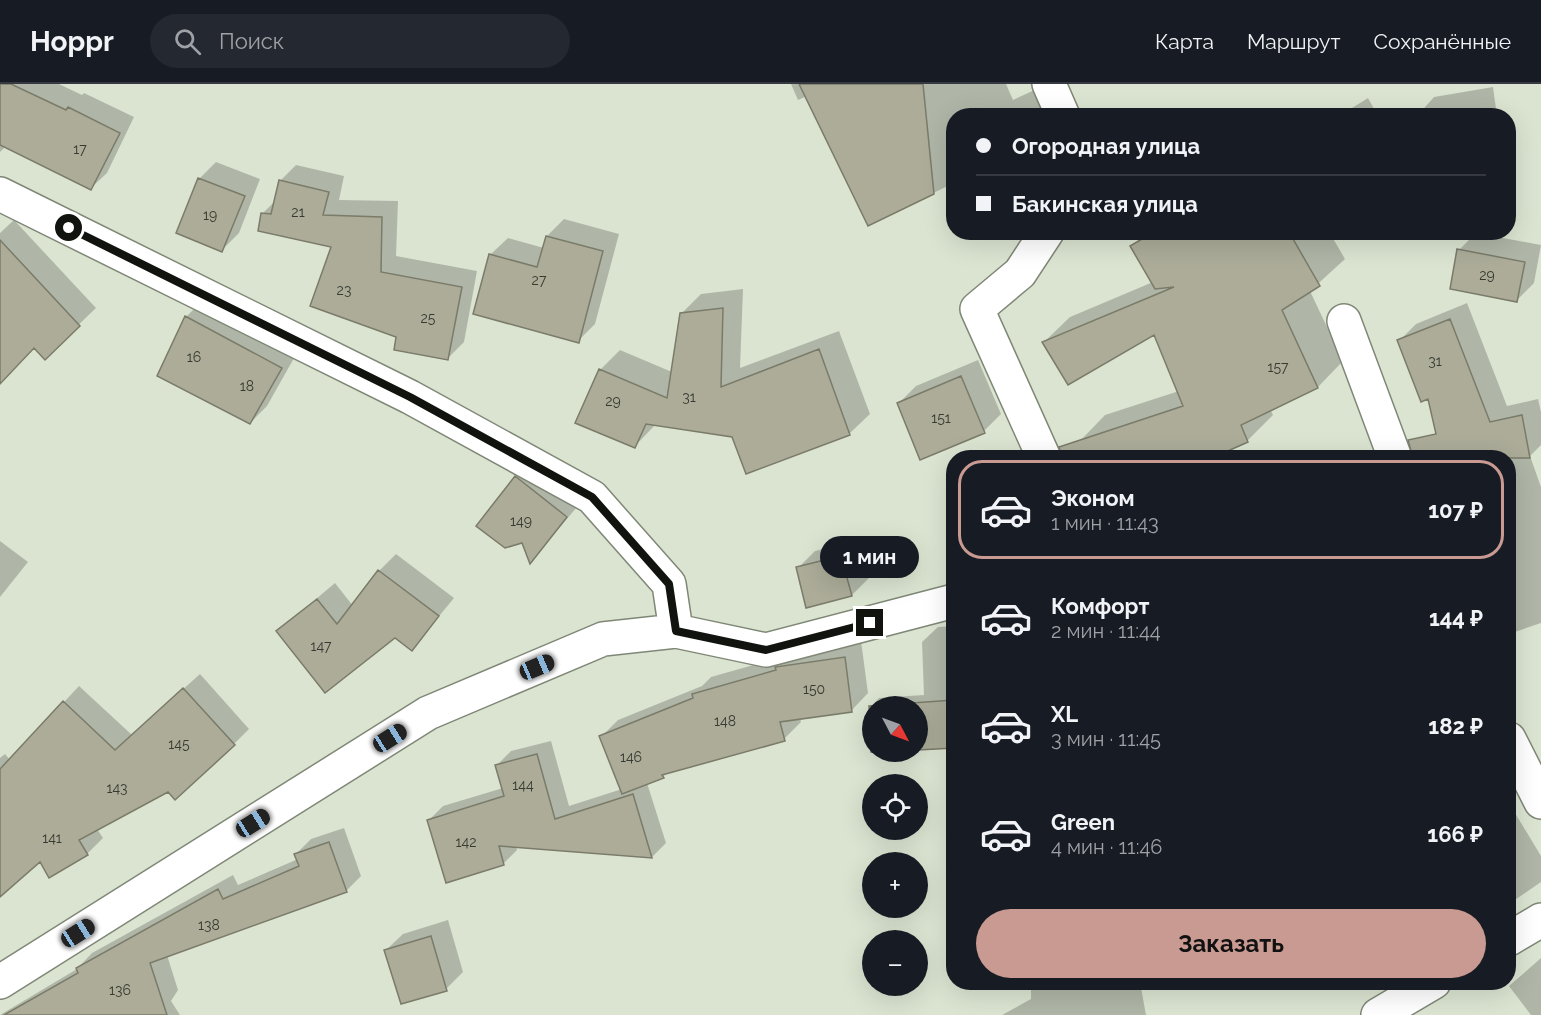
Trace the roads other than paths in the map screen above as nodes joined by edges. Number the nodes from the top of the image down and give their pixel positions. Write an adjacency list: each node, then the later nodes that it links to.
1 (1049, 84): 2 (street)
2 (1060, 108)
3 (2, 196): 9 (street)
4 (1042, 240): 6 (street)
5 (1344, 321): 7 (street)
6 (1040, 450)
7 (1392, 450)
8 (946, 603): 9 (street)
9 (676, 631): 14 (street)
10 (1516, 753): 11 (street)
11 (1541, 802)
12 (1541, 920): 13 (street)
13 (1516, 935)
14 (0, 982)
15 (1420, 990): 16 (street)
16 (1378, 1015)

